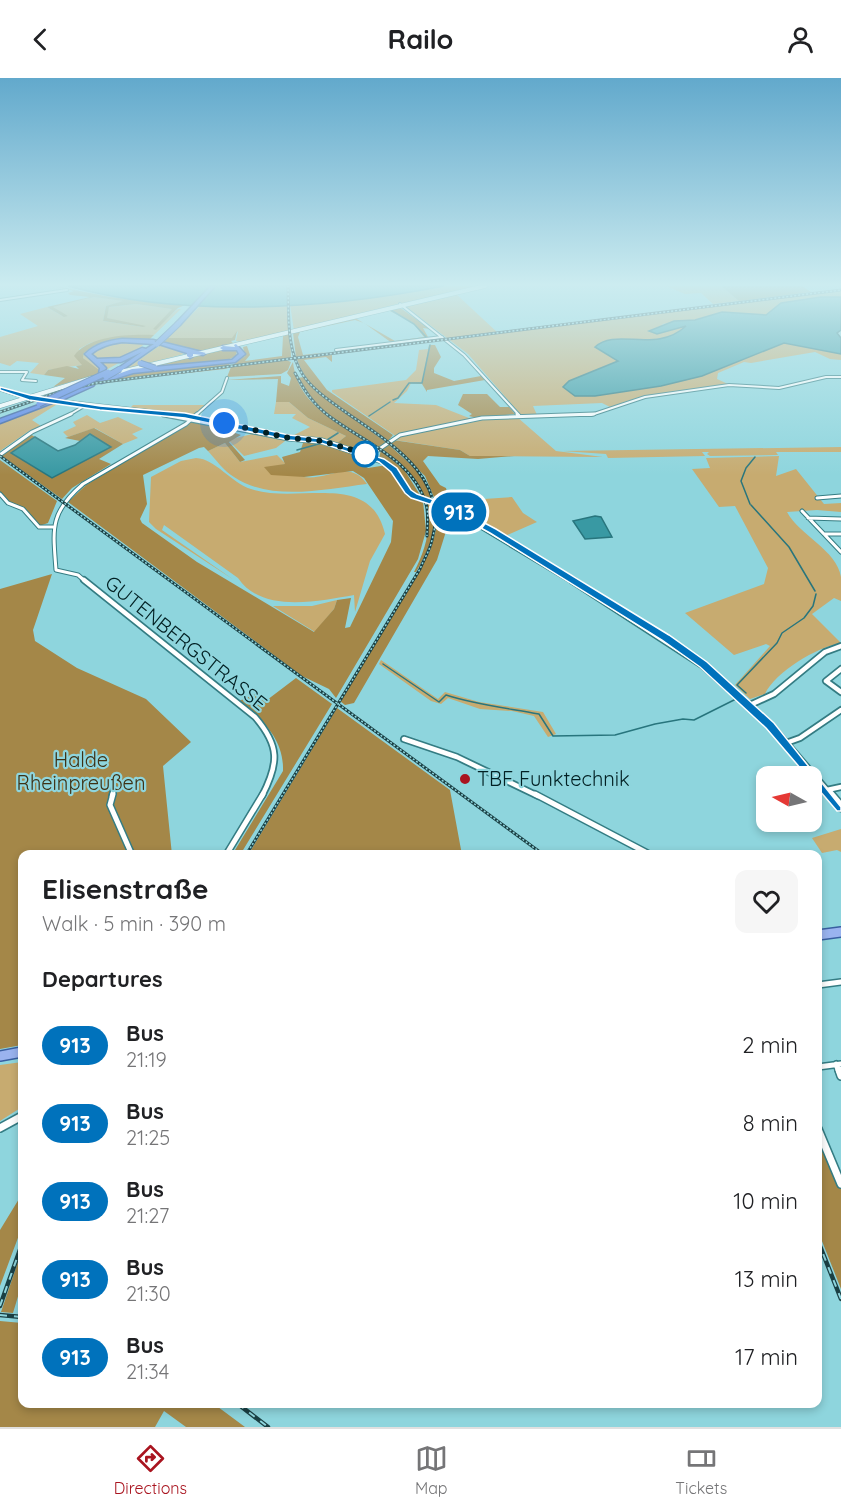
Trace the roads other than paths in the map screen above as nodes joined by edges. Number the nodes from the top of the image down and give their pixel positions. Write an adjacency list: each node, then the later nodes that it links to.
1 (95, 349): 12 (highway)
2 (148, 349): 9 (highway)
3 (181, 349): 11 (highway)
4 (219, 349): 10 (main road)
5 (238, 349): 13 (highway)
6 (345, 349): 8 (street)
7 (457, 349): 26 (street)
8 (336, 350)
9 (145, 351): 12 (highway); 13 (highway, bridge); 15 (highway); 15 (highway, bridge)
10 (203, 353): 11 (highway)
11 (190, 354): 22 (main road)
12 (92, 359): 15 (highway)
13 (166, 368): 19 (highway)
14 (0, 372): 18 (street)
15 (105, 374): 19 (highway)
16 (841, 377): 26 (street)
17 (227, 378): 27 (street)
18 (36, 381)
19 (95, 382): 28 (highway, bridge); 28 (highway, bridge)
20 (0, 389): 21 (main road)
21 (20, 395): 22 (main road); 23 (main road)
22 (29, 398): 23 (main road); 25 (main road)
23 (16, 402): 24 (main road)
24 (0, 406)
25 (84, 406): 27 (main road); 30 (street)
26 (519, 416): 29 (street)
27 (192, 417): 31 (main road); 41 (street, GUTENBERGSTRASSE)
28 (0, 420)
29 (377, 452): 31 (street); 32 (street)
30 (1, 454)
31 (369, 456): 32 (main road)
32 (377, 459): 38 (main road)
33 (0, 494): 41 (street)
34 (840, 497): 35 (street)
35 (817, 498)
36 (465, 500): 38 (street)
37 (802, 511): 39 (street)
38 (462, 514): 48 (main road)
39 (808, 518): 40 (street); 42 (street)
40 (841, 519)
41 (53, 527): 57 (street, GUTENBERGSTRASSE)
42 (824, 534): 43 (street); 44 (street)
43 (841, 534)
44 (841, 552)
45 (841, 646): 48 (street)
46 (841, 669): 47 (street)
47 (841, 692)
48 (750, 705): 51 (main road)
49 (841, 710): 51 (street)
50 (404, 739): 58 (street)
51 (786, 743): 54 (main road)
52 (841, 787): 54 (street)
53 (114, 789): 56 (street)
54 (827, 790): 55 (main road)
55 (841, 807)
56 (130, 850)
57 (229, 850)
58 (641, 850)
59 (841, 932): 60 (main road)
60 (822, 934)
61 (841, 982): 62 (street)
62 (822, 984)
63 (18, 1053): 64 (main road)
64 (0, 1056)
65 (839, 1064): 66 (street); 67 (street)
66 (822, 1066)
67 (841, 1076)
68 (18, 1118): 69 (street)
69 (0, 1128)
70 (822, 1137): 71 (street)
71 (838, 1171): 72 (street)
72 (841, 1184)

